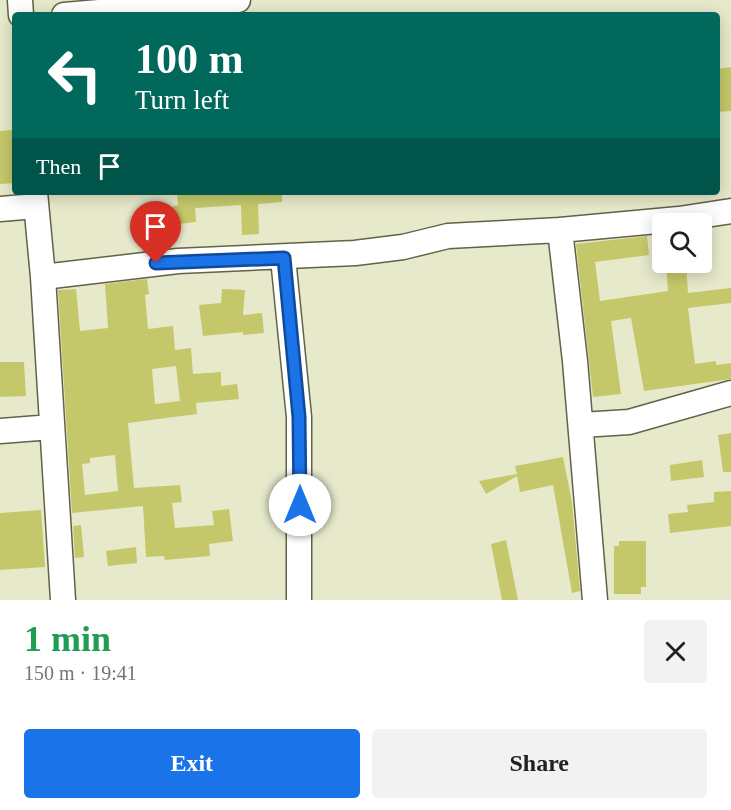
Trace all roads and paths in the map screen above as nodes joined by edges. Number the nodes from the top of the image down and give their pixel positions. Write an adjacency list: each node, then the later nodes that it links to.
1 (238, 0): 2 (street)
2 (188, 2): 3 (street)
3 (93, 12)
4 (35, 199): 5 (street); 9 (street)
5 (0, 209)
6 (731, 211): 7 (street)
7 (560, 230): 8 (street); 11 (street)
8 (284, 258): 9 (street); 15 (street)
9 (43, 277): 12 (street)
10 (731, 393): 11 (street)
11 (581, 424): 16 (street)
12 (52, 427): 13 (street); 14 (street)
13 (0, 431)
14 (63, 600)
15 (299, 600)
16 (595, 600)

